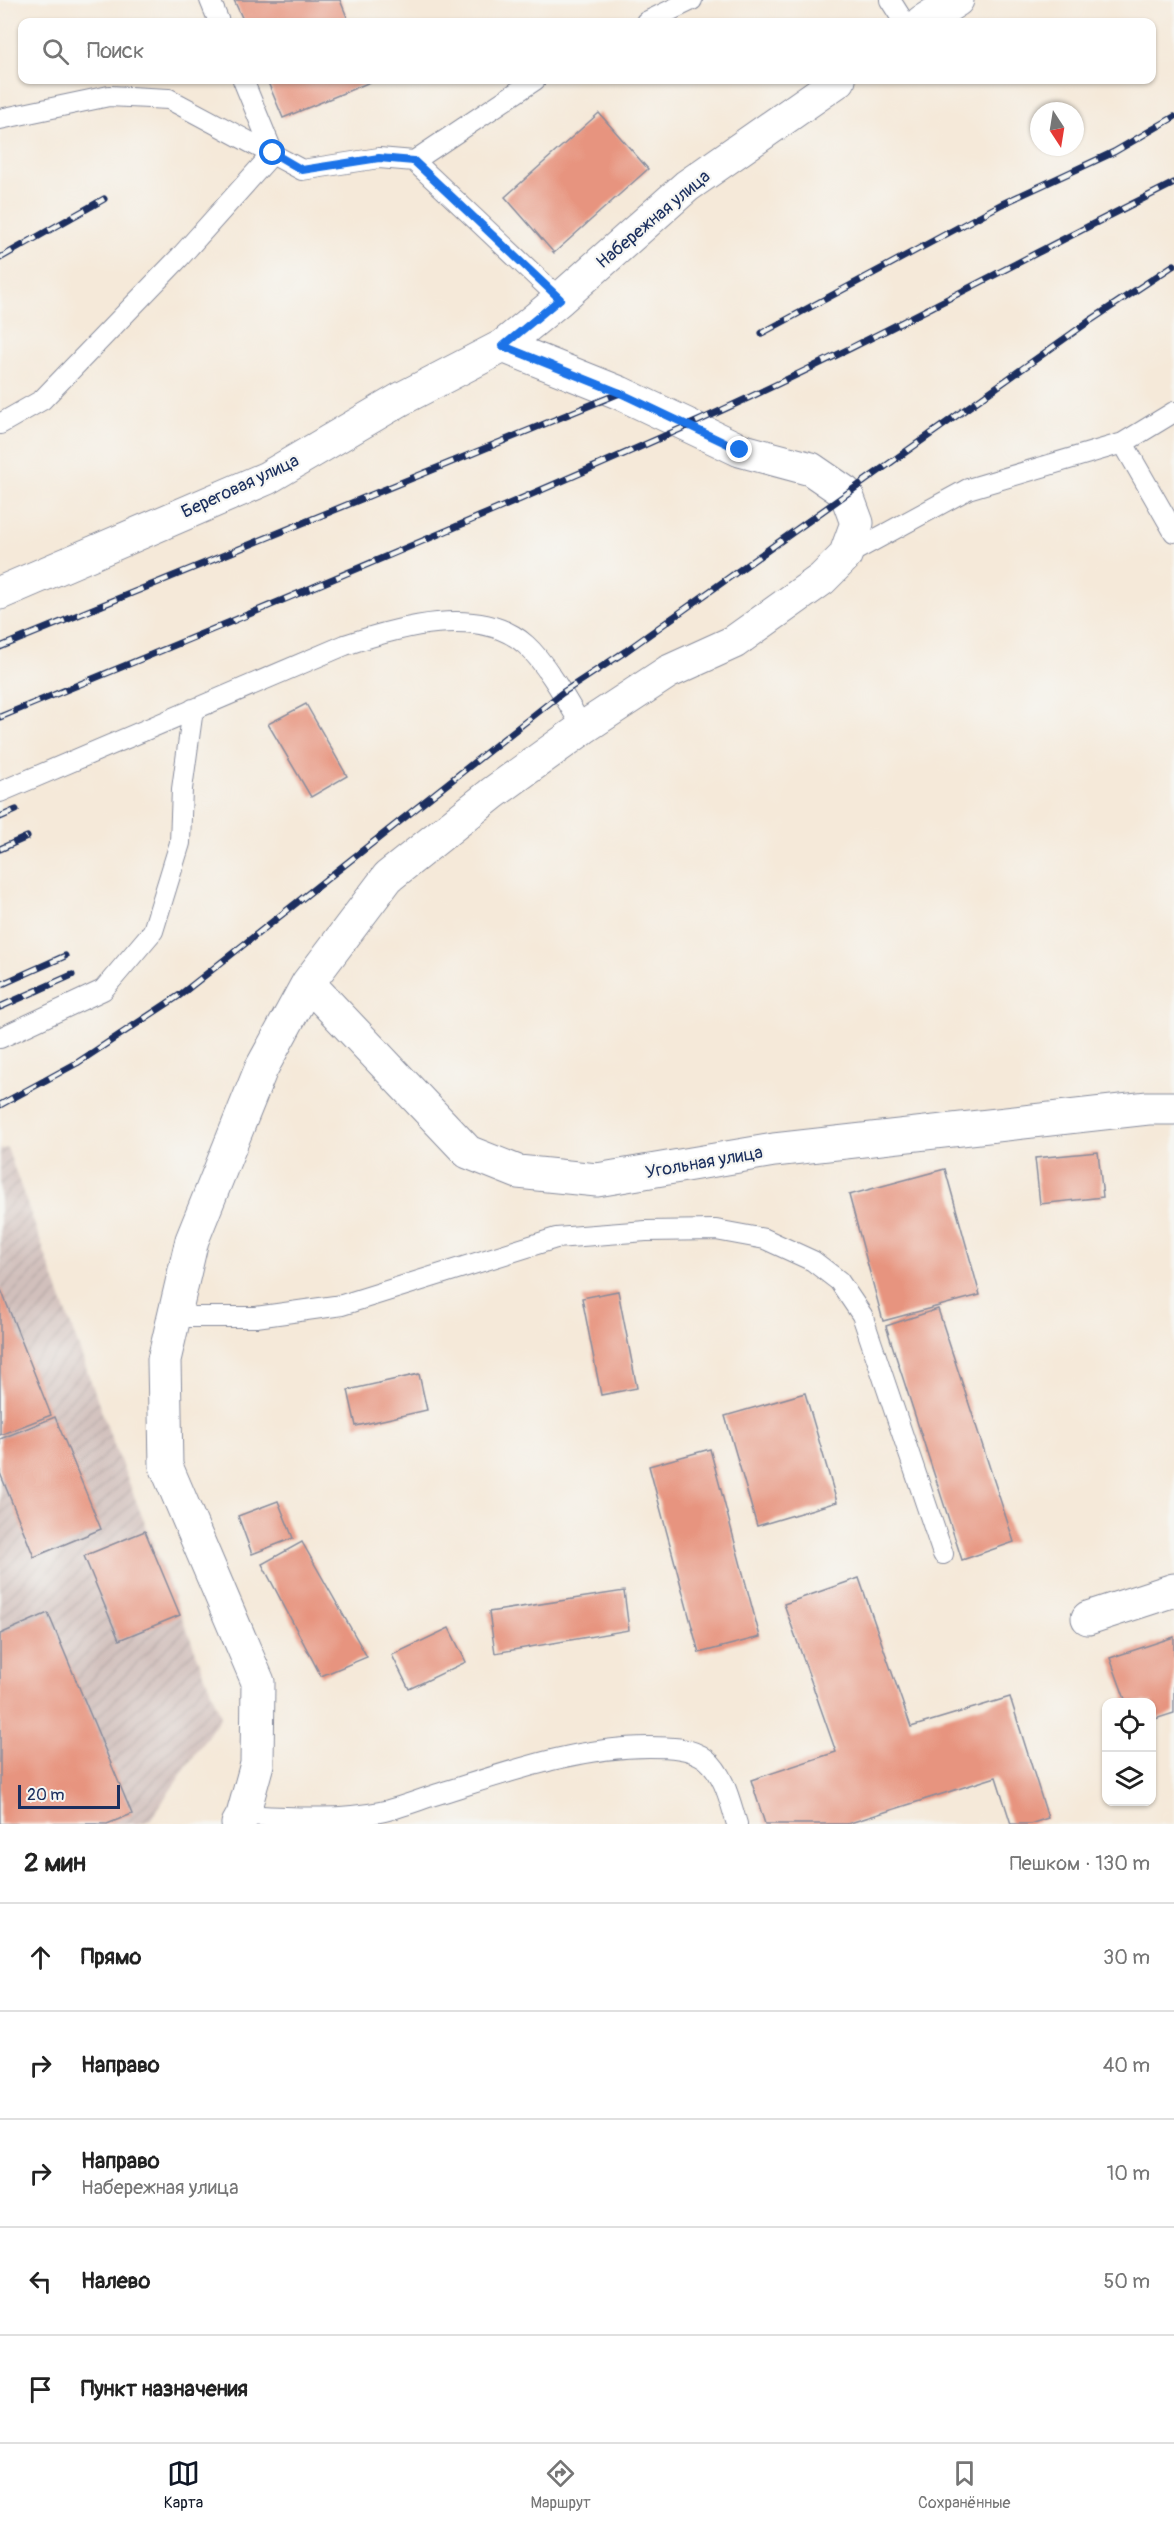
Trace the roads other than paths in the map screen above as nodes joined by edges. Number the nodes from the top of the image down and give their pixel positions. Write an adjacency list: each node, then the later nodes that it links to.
1 (210, 0): 5 (lane)
2 (692, 0): 6 (lane)
3 (890, 0): 7 (lane)
4 (957, 0): 8 (street)
5 (217, 18)
6 (654, 18)
7 (901, 18)
8 (928, 18)
9 (245, 84): 13 (lane)
10 (529, 84): 14 (lane)
11 (833, 84): 15 (street, Набережная улица)
12 (0, 119): 13 (lane)
13 (273, 153): 14 (lane); 18 (lane)
14 (414, 161): 15 (lane)
15 (560, 299): 16 (street, Набережная улица)
16 (503, 346): 21 (street); 22 (street, Береговая улица)
17 (1174, 412): 19 (lane)
18 (0, 424)
19 (1123, 443): 20 (lane); 21 (lane)
20 (1174, 532)
21 (846, 556): 24 (street)
22 (0, 593)
23 (193, 709): 24 (lane); 25 (lane); 27 (lane)
24 (583, 728): 26 (street)
25 (0, 792)
26 (308, 982): 28 (street, Угольная улица); 29 (street)
27 (0, 1038)
28 (1174, 1108)
29 (176, 1317): 30 (lane); 33 (street)
30 (943, 1554)
31 (1174, 1590): 32 (street)
32 (1088, 1618)
33 (241, 1819): 34 (lane)
34 (737, 1824)

